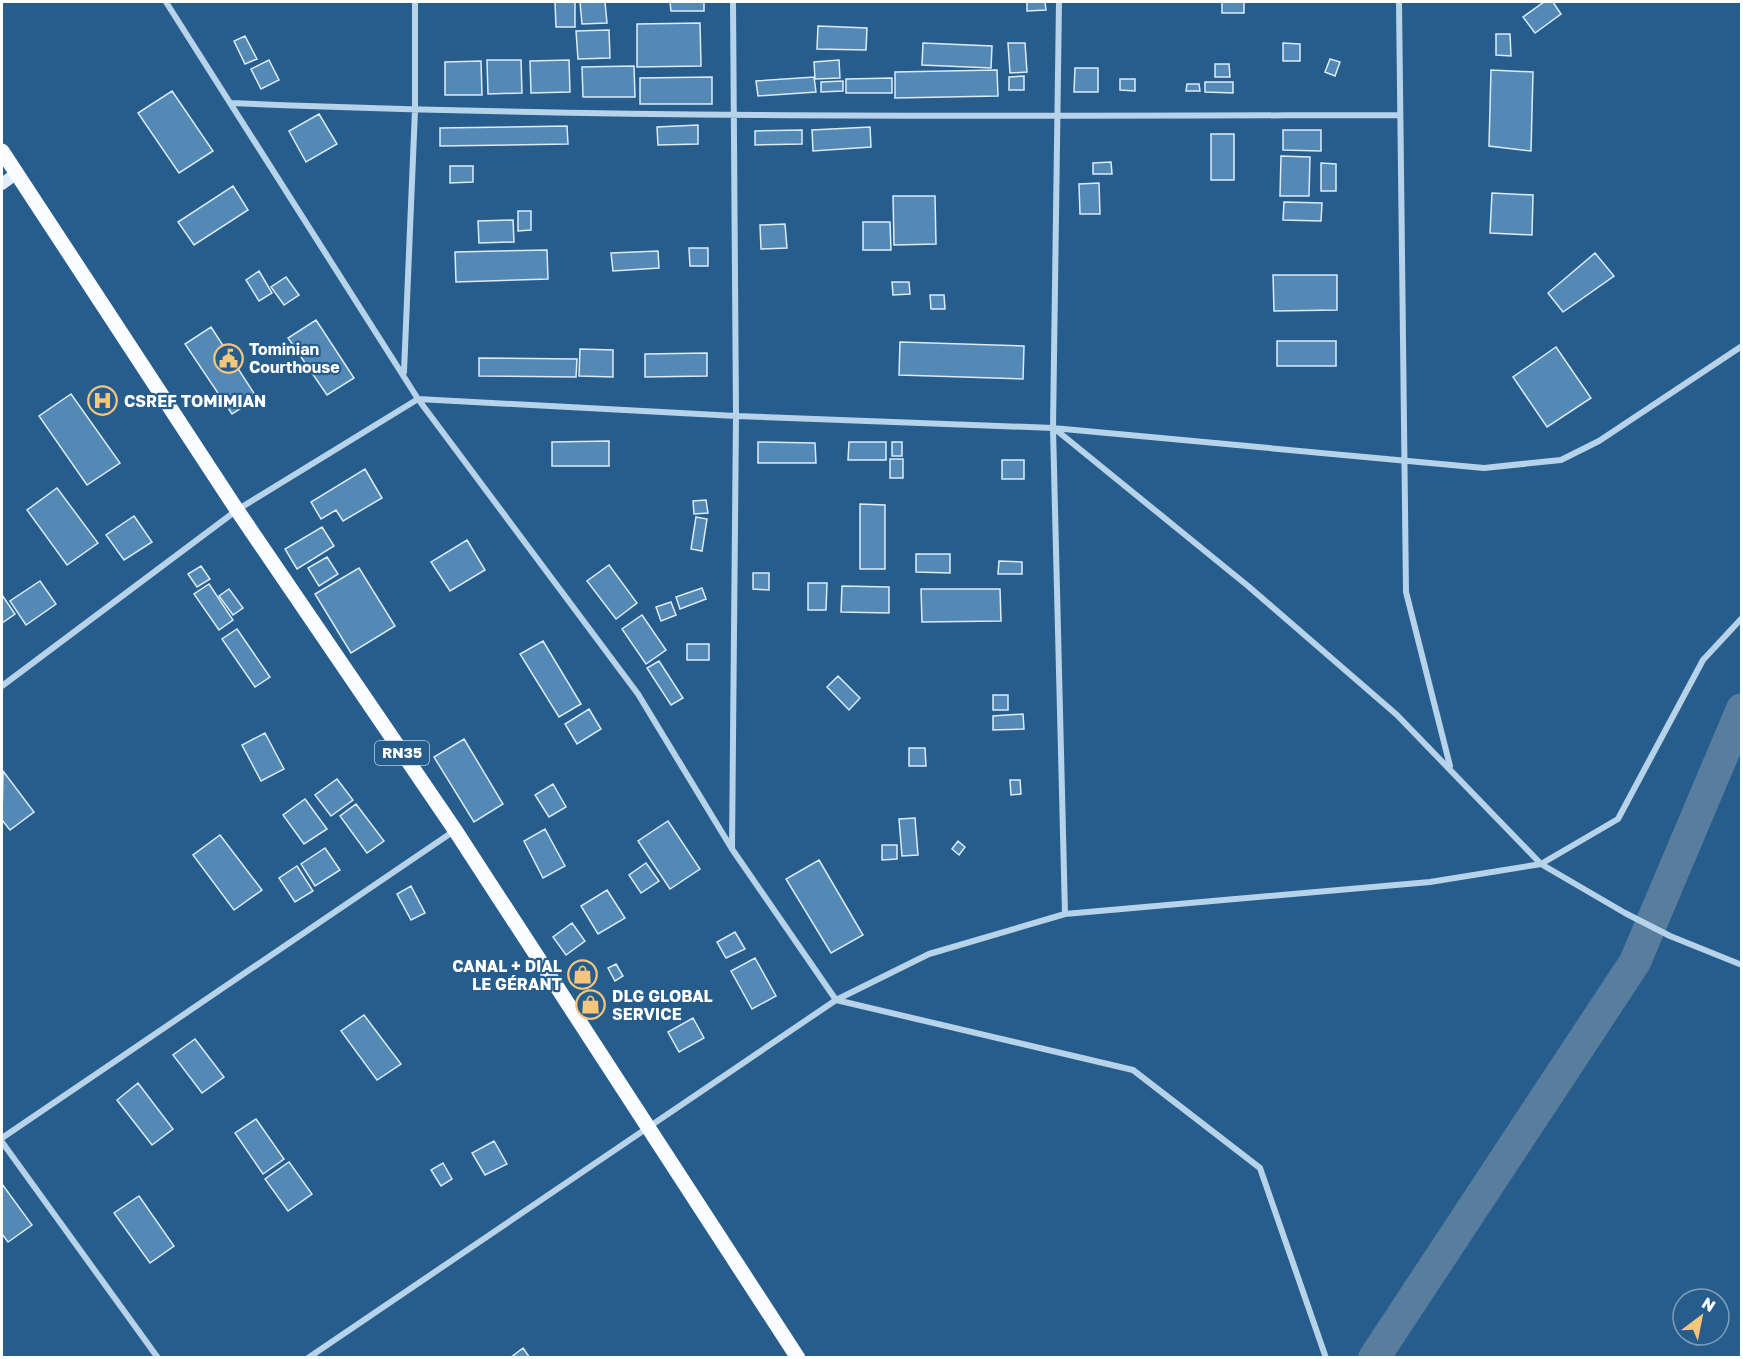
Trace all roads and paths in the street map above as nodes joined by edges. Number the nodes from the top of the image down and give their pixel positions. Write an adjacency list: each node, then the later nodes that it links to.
1 (166, 2): 6 (street)
2 (416, 2): 7 (street)
3 (733, 2): 9 (street)
4 (1059, 2): 10 (street)
5 (1399, 2): 8 (street)
6 (231, 103): 7 (street); 15 (street)
7 (415, 111): 9 (street); 15 (street)
8 (1400, 115): 10 (street); 19 (street)
9 (733, 116): 10 (street); 17 (street)
10 (1059, 116): 18 (street)
11 (2, 151): 12 (main road, RN35)
12 (17, 172): 13 (street); 20 (main road, RN35)
13 (2, 184)
14 (1742, 346): 19 (street)
15 (404, 373): 16 (street)
16 (418, 399): 17 (street); 20 (street); 25 (street)
17 (736, 417): 18 (street); 25 (street)
18 (1053, 428): 19 (street); 23 (street); 27 (street)
19 (1404, 461): 23 (street)
20 (237, 510): 22 (street); 24 (main road, RN35)
21 (1742, 618): 26 (street)
22 (2, 686)
23 (1450, 769): 26 (street)
24 (455, 830): 30 (main road, RN35); 31 (street)
25 (732, 849): 29 (street)
26 (1541, 864): 27 (street); 28 (street)
27 (1065, 914): 29 (street)
28 (1742, 965)
29 (836, 1000): 30 (street); 35 (street)
30 (648, 1127): 33 (street); 34 (main road, RN35)
31 (2, 1140): 32 (street)
32 (158, 1358)
33 (309, 1358)
34 (798, 1358)
35 (1326, 1358)

